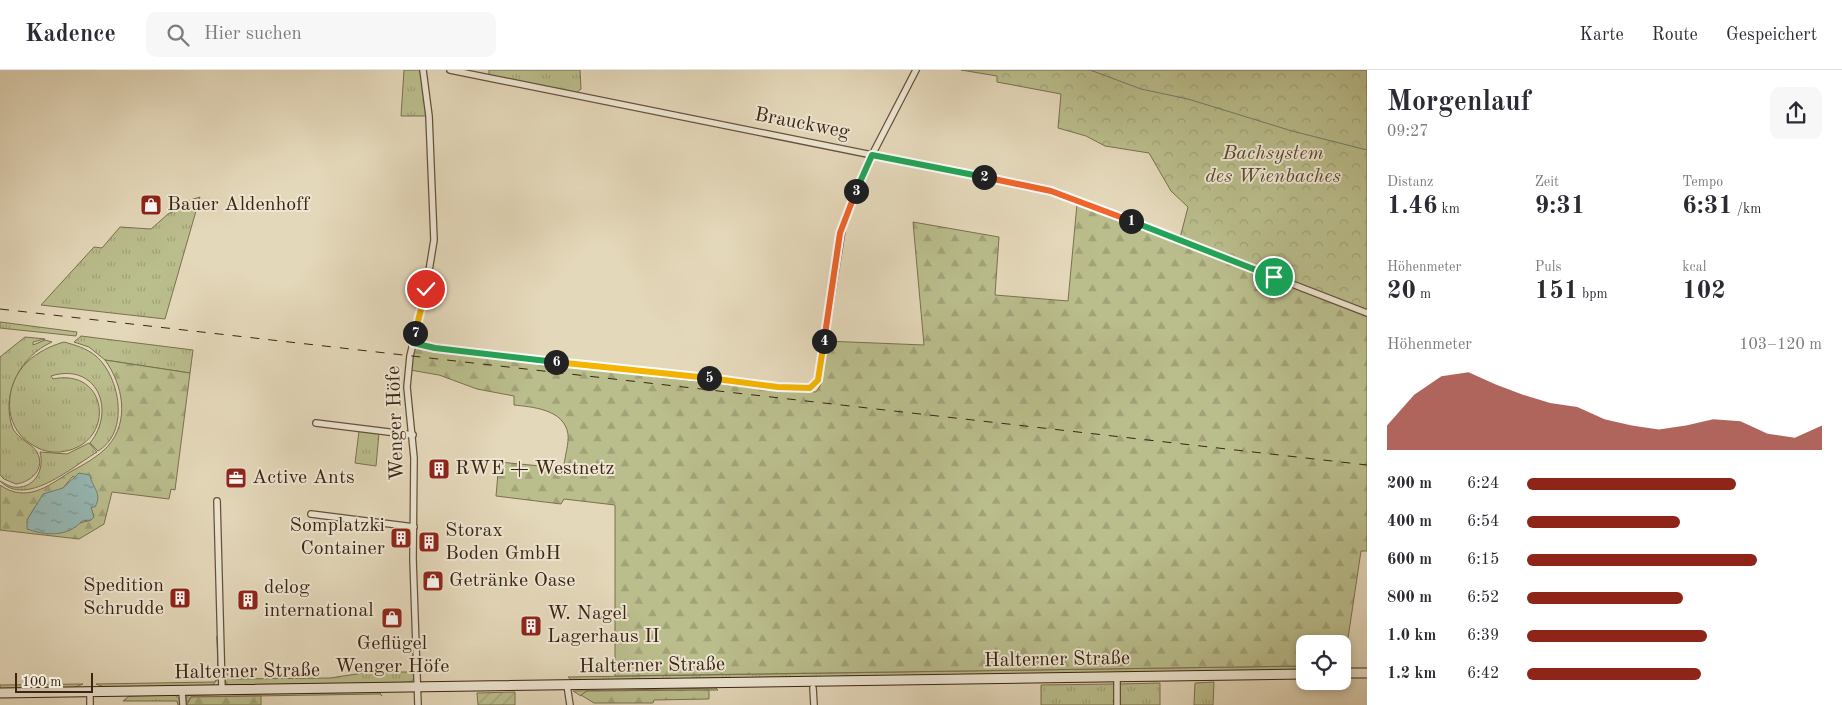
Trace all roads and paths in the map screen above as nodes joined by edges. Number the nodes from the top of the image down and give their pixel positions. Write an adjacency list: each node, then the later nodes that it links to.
1 (423, 70): 6 (street, Wenger Höfe)
2 (450, 70): 4 (street, Brauckweg)
3 (916, 70): 4 (street)
4 (872, 155): 5 (street, Brauckweg); 6 (street)
5 (1367, 313)
6 (413, 343): 8 (street, Wenger Höfe)
7 (316, 423): 8 (street)
8 (413, 435): 11 (street, Wenger Höfe)
9 (217, 501): 19 (street)
10 (311, 514): 11 (street)
11 (414, 527): 17 (street, Wenger Höfe)
12 (1351, 673): 13 (main road)
13 (1367, 673)
14 (1296, 674): 15 (main road, Halterner Straße)
15 (1117, 677): 16 (main road, Halterner Straße); 28 (street)
16 (567, 685): 17 (main road, Halterner Straße); 26 (street)
17 (416, 687): 19 (main road, Halterner Straße); 25 (street, Wenger Höfe)
18 (813, 688): 27 (street)
19 (222, 690): 20 (main road, Halterner Straße)
20 (182, 691): 21 (main road, Halterner Straße); 24 (street)
21 (90, 692): 22 (main road, Halterner Straße); 23 (street)
22 (0, 693)
23 (90, 705)
24 (182, 705)
25 (418, 705)
26 (570, 705)
27 (814, 705)
28 (1117, 705)

